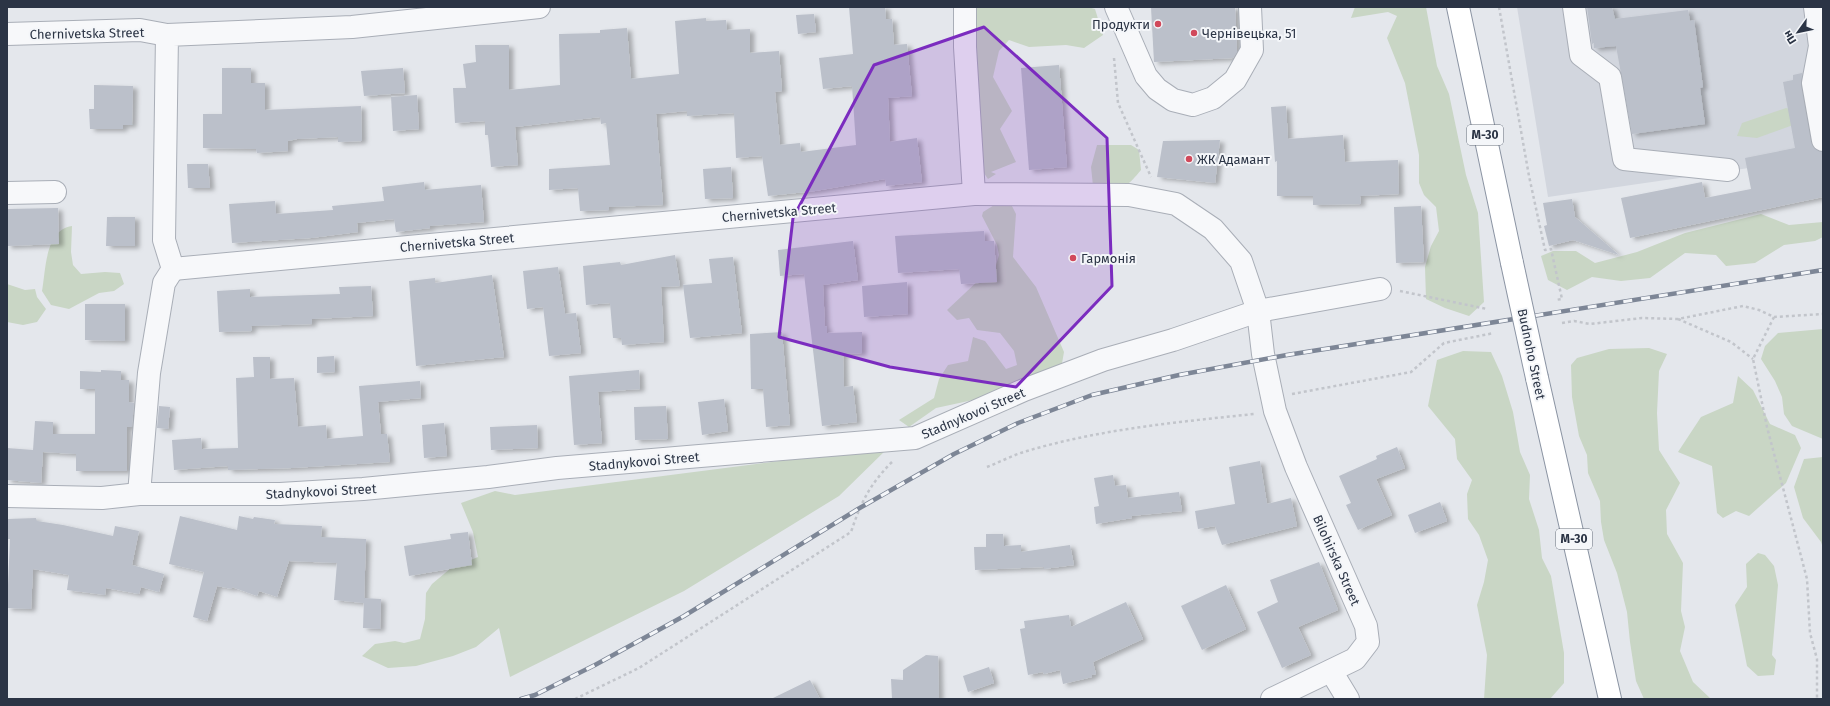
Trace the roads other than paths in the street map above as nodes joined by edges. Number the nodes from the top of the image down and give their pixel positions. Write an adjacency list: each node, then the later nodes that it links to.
1 (539, 7): 9 (street, Chernivetska Street)
2 (966, 7): 15 (street)
3 (1116, 7): 4 (street)
4 (1250, 7)
5 (1458, 7): 25 (highway, Budnoho Street / М-30, bridge)
6 (1574, 7): 12 (street)
7 (1815, 7): 10 (street)
8 (7, 34): 9 (street, Chernivetska Street)
9 (167, 36): 16 (street)
10 (1822, 47): 11 (street)
11 (1823, 140)
12 (1728, 170)
13 (55, 192): 14 (street)
14 (7, 193)
15 (974, 194): 16 (street, Chernivetska Street); 18 (street, Chernivetska Street)
16 (173, 269): 20 (street)
17 (1380, 289): 18 (street, Stadnykovoi Street)
18 (1258, 310): 19 (street, Chernivetska Street); 20 (street, Stadnykovoi Street)
19 (1265, 362): 22 (street, Bilohirska Street)
20 (139, 494): 21 (street, Stadnykovoi Street)
21 (7, 496)
22 (1331, 671): 23 (street, Bilohirska Street); 24 (street)
23 (1272, 699)
24 (1348, 699)
25 (1610, 699)

